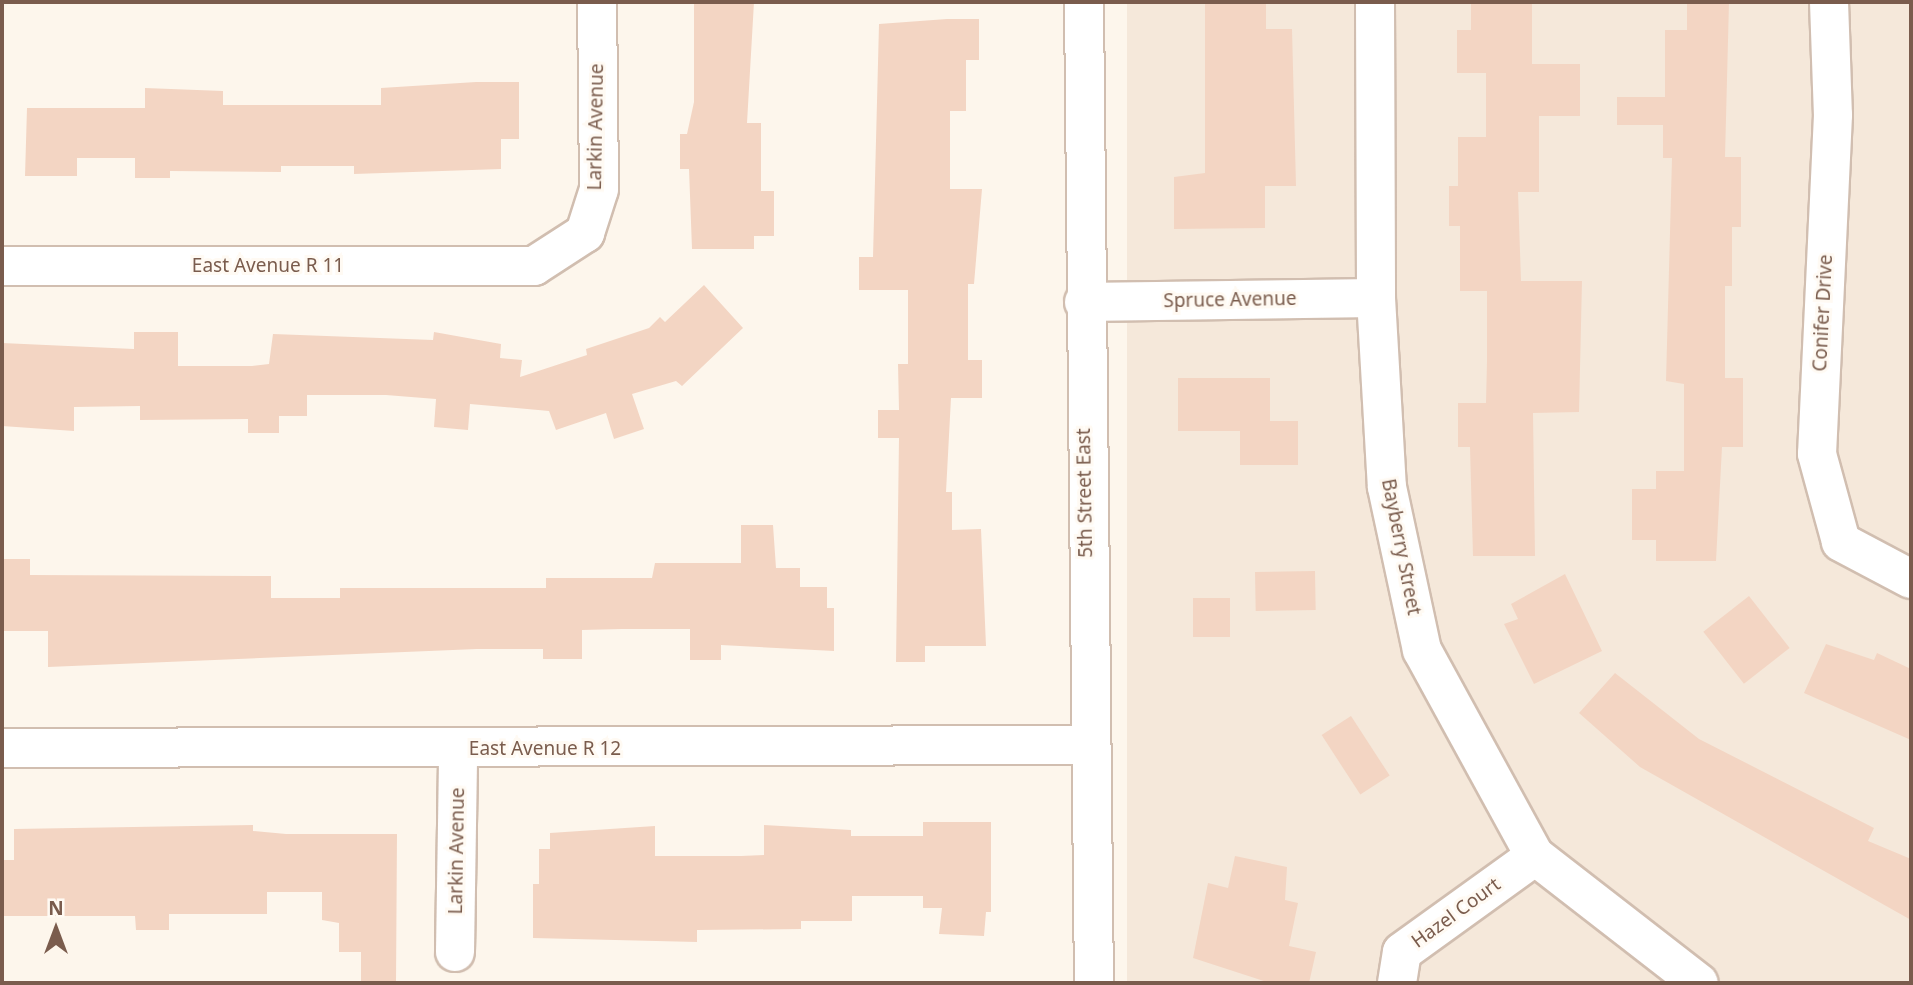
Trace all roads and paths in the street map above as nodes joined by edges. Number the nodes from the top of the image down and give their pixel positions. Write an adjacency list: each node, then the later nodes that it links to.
1 (597, 2): 6 (street, Larkin Avenue)
2 (1084, 2): 8 (street, 5th Street East)
3 (1375, 2): 7 (street, Bayberry Street)
4 (1829, 2): 9 (street, Conifer Drive)
5 (2, 266): 6 (street, East Avenue R 11)
6 (534, 266)
7 (1376, 298): 8 (street, Spruce Avenue); 13 (street, Bayberry Street)
8 (1084, 302): 10 (street, 5th Street East)
9 (1911, 579)
10 (1088, 745): 12 (street, East Avenue R 12); 15 (street, 5th Street East)
11 (2, 748): 12 (street, East Avenue R 12)
12 (458, 750): 14 (street, Larkin Avenue)
13 (1535, 856): 16 (street, Hazel Court); 17 (street, Bayberry Street)
14 (455, 952)
15 (1094, 983)
16 (1397, 983)
17 (1699, 983)

